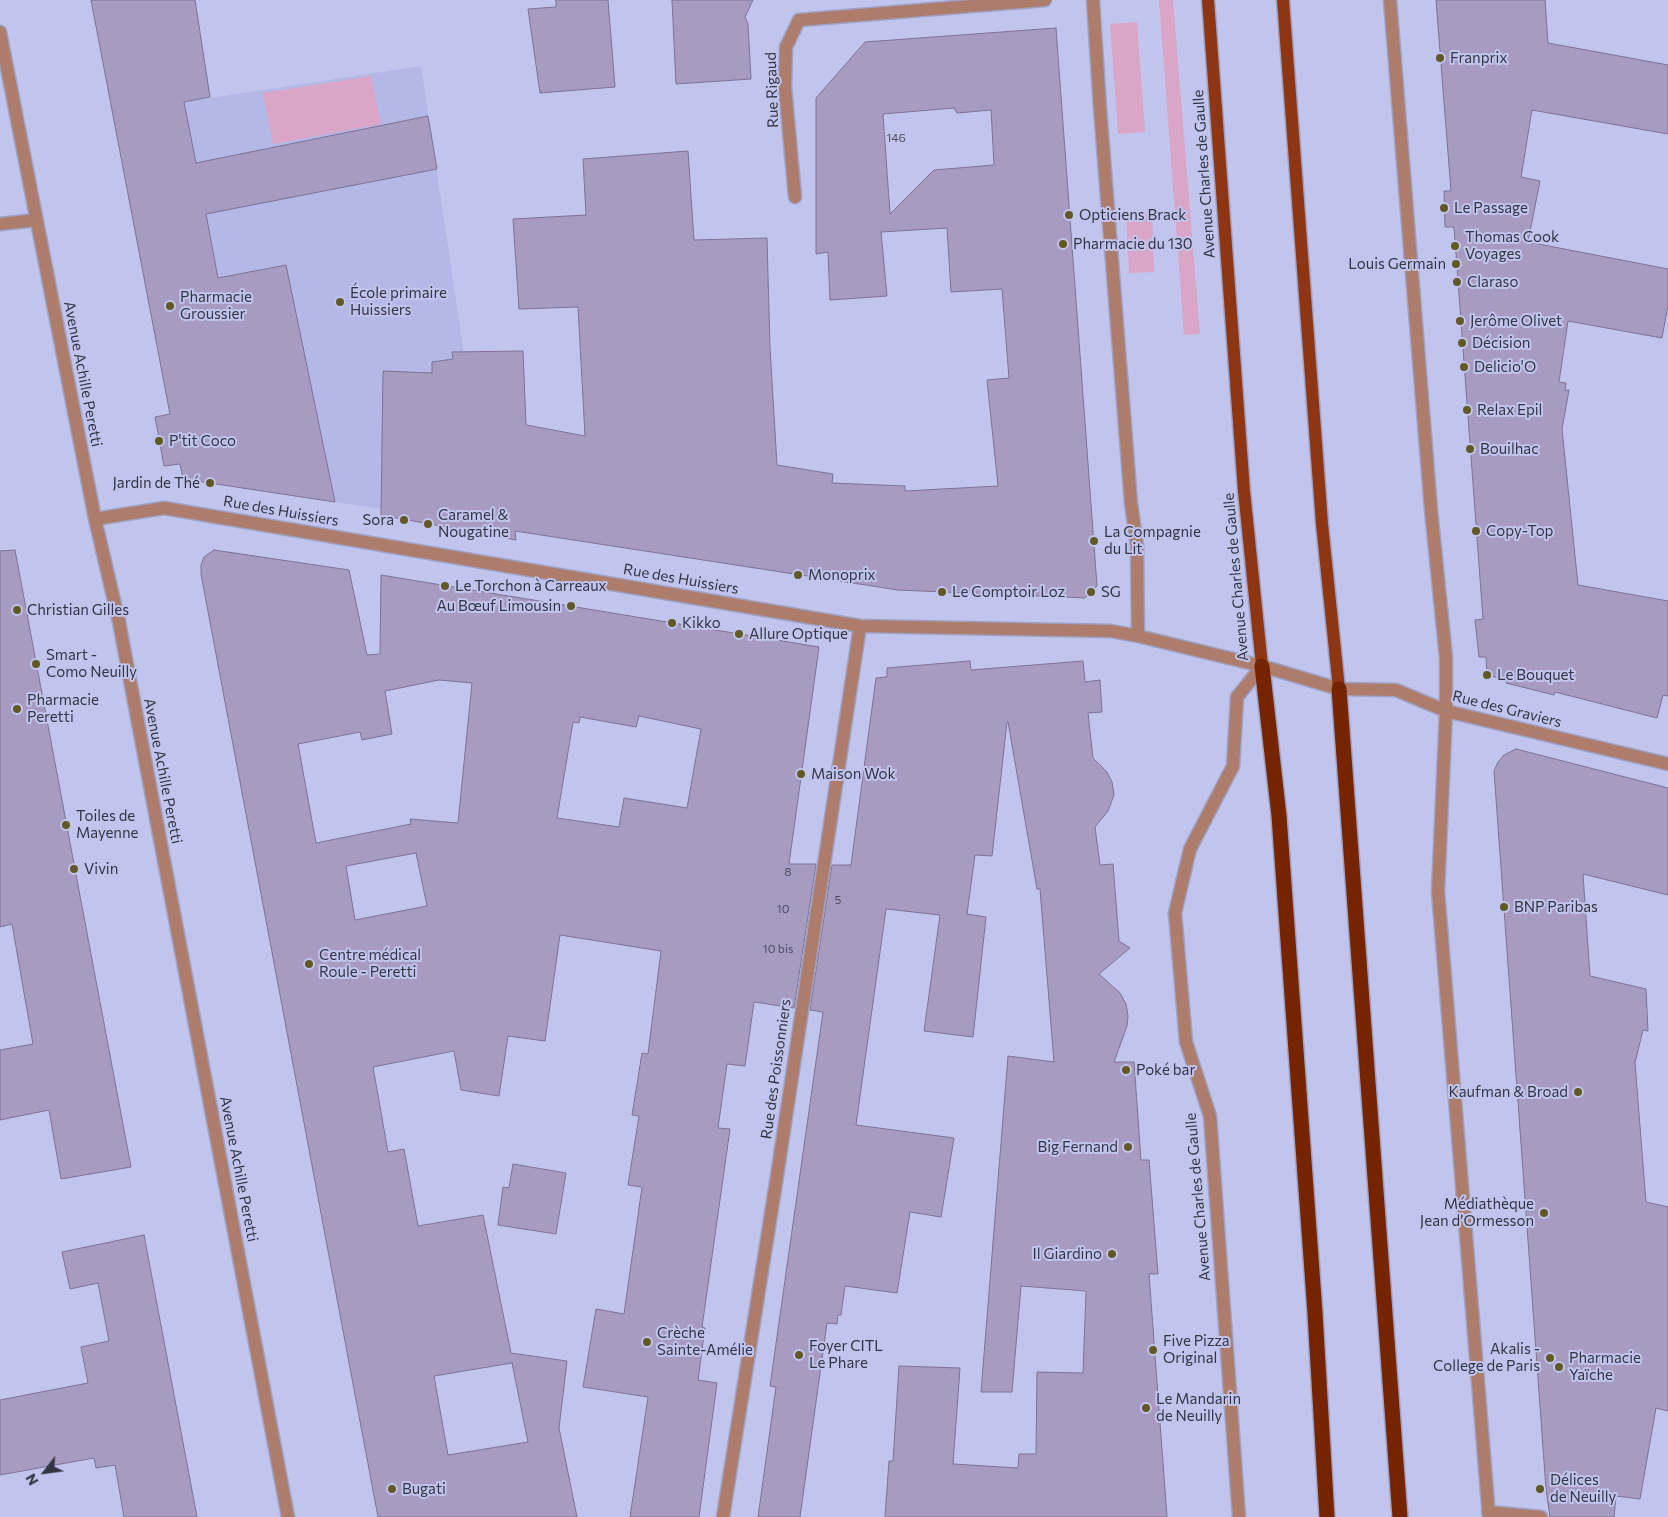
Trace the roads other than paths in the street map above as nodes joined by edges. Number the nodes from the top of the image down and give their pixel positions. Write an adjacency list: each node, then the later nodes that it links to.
1 (1045, 0): 7 (street, Rue Rigaud)
2 (1093, 0): 12 (street)
3 (1208, 0): 13 (main road, Avenue Charles de Gaulle)
4 (1283, 0): 14 (main road)
5 (1390, 0): 15 (street)
6 (0, 32): 8 (street, Avenue Achille Peretti)
7 (795, 197)
8 (36, 220): 9 (street); 10 (street, Avenue Achille Peretti)
9 (0, 224)
10 (95, 519): 11 (street, Rue des Huissiers); 18 (street, Avenue Achille Peretti)
11 (860, 626): 12 (street, Rue des Huissiers); 19 (street, Rue des Poissonniers)
12 (1138, 636): 13 (street, Rue des Huissiers)
13 (1262, 666): 14 (street, Rue des Graviers); 20 (street, Avenue Charles de Gaulle); 21 (highway)
14 (1339, 690): 15 (street, Rue des Graviers); 22 (highway)
15 (1446, 711): 16 (street, Rue des Graviers); 17 (street)
16 (1668, 764)
17 (1489, 1514): 23 (street)
18 (288, 1517)
19 (723, 1517)
20 (1239, 1517)
21 (1327, 1517)
22 (1400, 1517)
23 (1541, 1517)

